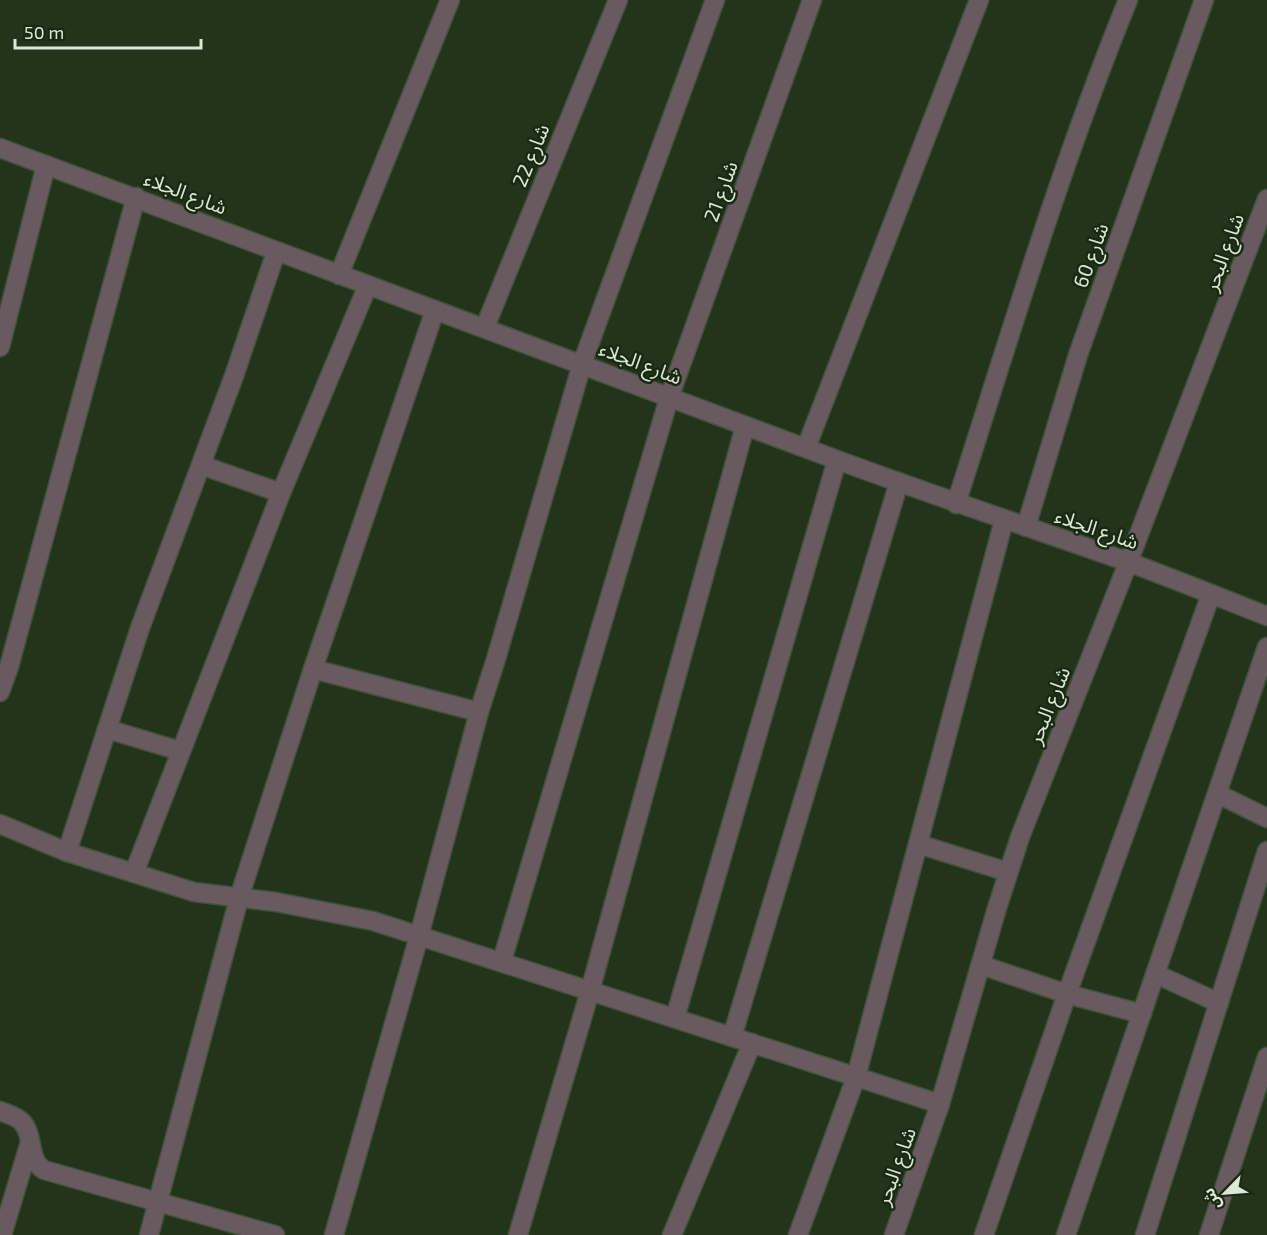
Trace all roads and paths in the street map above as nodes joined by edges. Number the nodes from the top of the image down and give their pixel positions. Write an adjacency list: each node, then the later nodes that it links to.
1 (450, 0): 13 (street)
2 (618, 0): 16 (street, شارع 22)
3 (715, 0): 18 (street)
4 (813, 0): 19 (street, شارع 21)
5 (979, 0): 21 (street)
6 (1128, 0): 26 (street)
7 (1204, 0): 28 (street, شارع 60)
8 (0, 148): 9 (street, شارع الجلاء)
9 (46, 165): 10 (street, شارع الجلاء); 17 (street)
10 (136, 197): 12 (street, شارع الجلاء); 34 (street)
11 (1267, 199): 29 (street, شارع البحر)
12 (276, 252): 13 (street, شارع الجلاء); 23 (street)
13 (339, 275): 14 (street, شارع الجلاء)
14 (368, 285): 15 (street, شارع الجلاء); 25 (street)
15 (435, 310): 16 (street, شارع الجلاء); 33 (street)
16 (484, 327): 18 (street, شارع الجلاء)
17 (0, 347)
18 (582, 364): 19 (street, شارع الجلاء); 35 (street)
19 (669, 398): 20 (street, شارع الجلاء); 48 (street, شارع 21)
20 (745, 426): 21 (street, شارع الجلاء); 51 (street)
21 (806, 448): 22 (street, شارع الجلاء)
22 (837, 460): 24 (street, شارع الجلاء); 55 (street)
23 (201, 465): 25 (street); 36 (street)
24 (899, 482): 26 (street, شارع الجلاء); 56 (street)
25 (281, 493): 37 (street)
26 (956, 504): 27 (street, شارع الجلاء)
27 (1005, 520): 28 (street, شارع الجلاء); 41 (street)
28 (1026, 527): 29 (street, شارع الجلاء)
29 (1128, 562): 30 (street, شارع الجلاء); 44 (street, شارع البحر)
30 (1211, 594): 31 (street, شارع الجلاء); 52 (street)
31 (1267, 616)
32 (1267, 646): 38 (street)
33 (313, 669): 35 (street); 46 (street)
34 (0, 692)
35 (478, 712): 47 (street)
36 (107, 729): 37 (street); 43 (street)
37 (180, 751): 45 (street)
38 (1218, 794): 39 (street); 50 (street)
39 (1267, 818)
40 (0, 824): 43 (street)
41 (918, 844): 44 (street); 59 (street)
42 (1267, 851): 53 (street)
43 (67, 852): 45 (street)
44 (1008, 872): 49 (street, شارع البحر)
45 (134, 873): 46 (street)
46 (239, 898): 47 (street); 63 (street)
47 (419, 936): 48 (street); 67 (street)
48 (502, 961): 51 (street)
49 (981, 964): 52 (street); 60 (street, شارع البحر)
50 (1156, 974): 53 (street); 54 (street)
51 (590, 991): 55 (street); 68 (street)
52 (1067, 994): 54 (street); 72 (street)
53 (1219, 1003): 74 (street)
54 (1142, 1014): 73 (street)
55 (675, 1018): 56 (street)
56 (732, 1037): 57 (street)
57 (752, 1043): 59 (street); 69 (street)
58 (1267, 1057): 75 (street)
59 (856, 1077): 60 (street); 70 (street)
60 (940, 1104): 71 (street, شارع البحر)
61 (0, 1111): 62 (street)
62 (30, 1142): 63 (street); 64 (street)
63 (158, 1203): 65 (street); 66 (street)
64 (2, 1235)
65 (149, 1235)
66 (275, 1235)
67 (334, 1235)
68 (518, 1235)
69 (672, 1235)
70 (798, 1235)
71 (894, 1235)
72 (984, 1235)
73 (1066, 1235)
74 (1144, 1235)
75 (1209, 1235)

